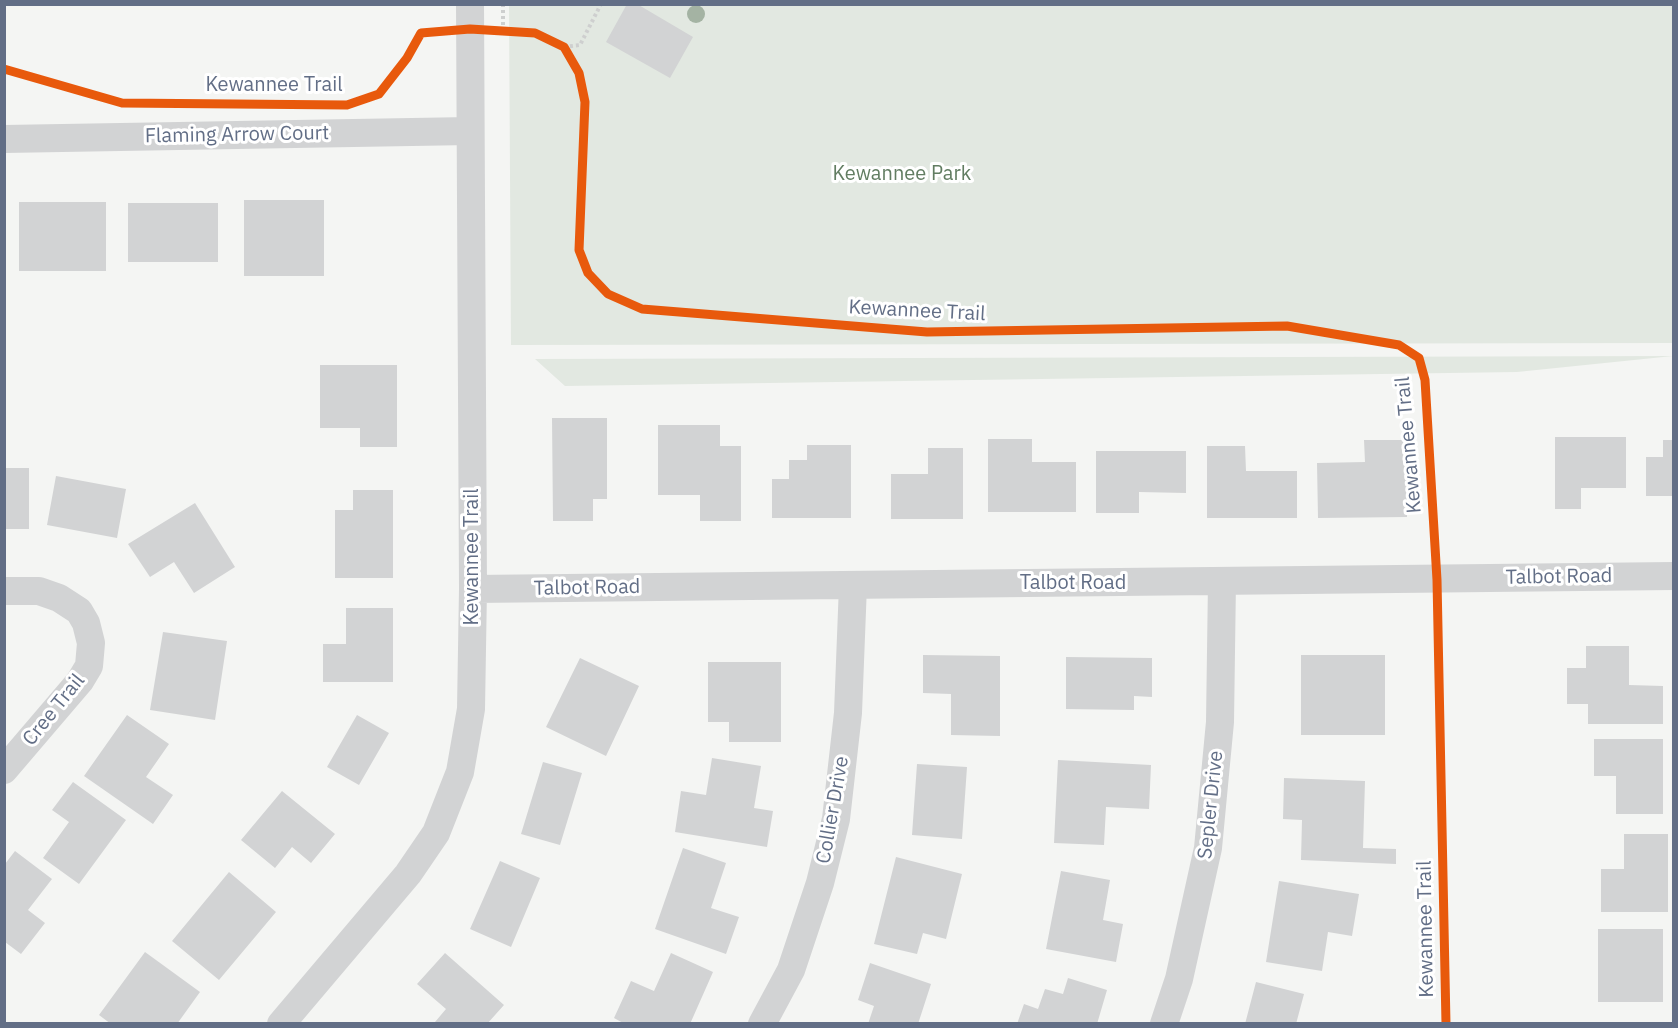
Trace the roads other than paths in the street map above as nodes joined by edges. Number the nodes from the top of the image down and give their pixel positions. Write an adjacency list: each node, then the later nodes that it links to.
1 (470, 17): 2 (street, Kewannee Trail)
2 (470, 130): 3 (street, Flaming Arrow Court); 7 (street, Kewannee Trail)
3 (4, 139)
4 (1674, 576): 5 (street, Talbot Road)
5 (1222, 581): 6 (street, Talbot Road); 12 (street, Sepler Drive)
6 (853, 585): 7 (street, Talbot Road); 11 (street, Collier Drive)
7 (473, 589): 10 (street, Kewannee Trail)
8 (4, 591): 9 (street, Cree Trail)
9 (4, 770)
10 (281, 1023)
11 (762, 1023)
12 (1164, 1023)

